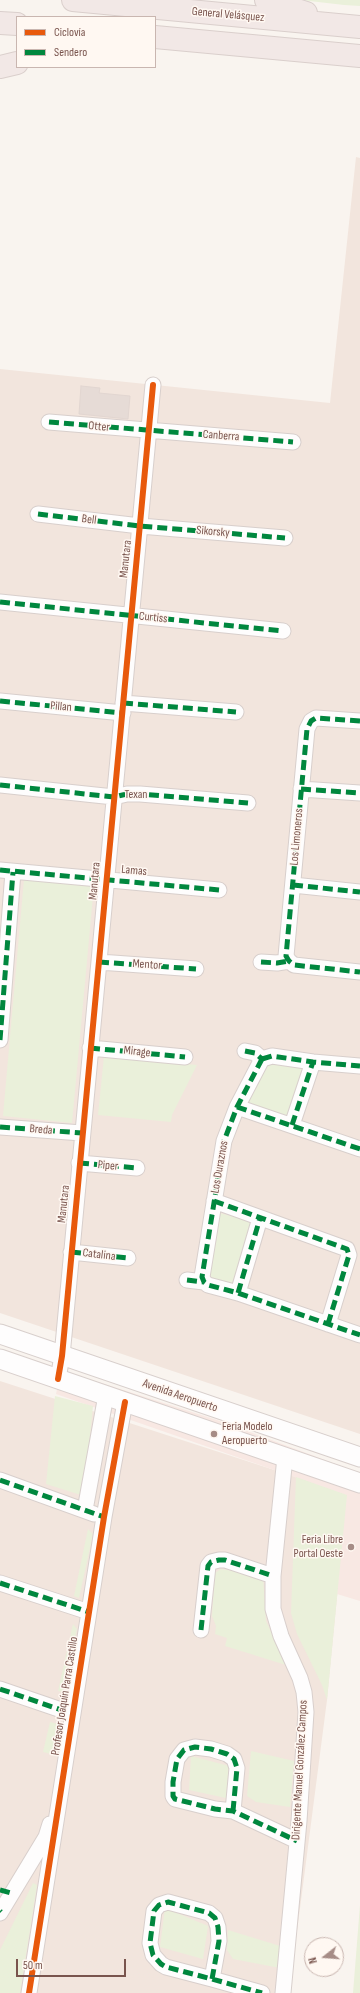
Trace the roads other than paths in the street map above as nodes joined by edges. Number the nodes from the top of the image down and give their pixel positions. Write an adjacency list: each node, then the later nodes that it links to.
1 (73, 0): 5 (highway, General Velásquez)
2 (266, 0): 5 (highway)
3 (0, 22): 4 (highway)
4 (16, 24)
5 (356, 27)
6 (156, 37): 7 (highway)
7 (180, 39): 8 (highway); 9 (highway)
8 (156, 40)
9 (360, 56)
10 (16, 63): 11 (highway)
11 (0, 67)
12 (154, 385): 14 (street, Manutara)
13 (49, 422): 14 (street, Otter)
14 (149, 431): 15 (street, Canberra); 17 (street, Manutara)
15 (293, 442)
16 (38, 514): 17 (street, Bell)
17 (140, 526): 18 (street, Sikorsky); 20 (street, Manutara)
18 (285, 538)
19 (0, 602): 20 (street, Curtiss)
20 (132, 616): 21 (street, Curtiss); 23 (street, Manutara)
21 (283, 631)
22 (0, 701): 23 (street, Pillan)
23 (123, 708): 24 (street, Pillan); 29 (street, Manutara)
24 (236, 712)
25 (360, 721): 27 (street, Los Limoneros)
26 (0, 785): 29 (street, Texan)
27 (301, 789): 28 (street); 33 (street, Los Limoneros)
28 (360, 793)
29 (114, 797): 30 (street, Texan); 32 (street, Manutara)
30 (248, 803)
31 (6, 871): 32 (street, Lamas); 36 (street)
32 (106, 880): 34 (street, Lamas); 38 (street, Manutara)
33 (294, 885): 35 (street); 37 (street, Los Limoneros)
34 (219, 890)
35 (360, 892)
36 (3, 958): 42 (street)
37 (289, 960): 39 (street); 41 (street)
38 (99, 962): 40 (street, Mentor); 43 (street, Manutara)
39 (261, 962)
40 (196, 969)
41 (360, 972)
42 (0, 1039)
43 (90, 1048): 45 (street, Mirage); 52 (street, Manutara)
44 (245, 1051): 46 (street)
45 (185, 1057)
46 (262, 1059): 47 (street); 49 (street, Los Duraznos)
47 (313, 1062): 48 (street); 50 (street)
48 (360, 1066)
49 (237, 1107): 50 (street); 56 (street, Los Duraznos)
50 (292, 1125): 53 (street)
51 (0, 1127): 52 (street, Breda)
52 (82, 1134): 54 (street, Manutara)
53 (360, 1149)
54 (79, 1163): 55 (street, Piper); 58 (street, Manutara)
55 (137, 1168)
56 (214, 1201): 57 (street); 61 (street, Los Duraznos)
57 (260, 1218): 62 (street); 63 (street)
58 (71, 1252): 59 (street, Catalina); 66 (street, Manutara)
59 (128, 1258)
60 (187, 1280): 61 (street)
61 (204, 1282): 62 (street)
62 (238, 1293): 63 (street)
63 (328, 1324): 65 (street)
64 (0, 1334): 66 (street, Avenida Aeropuerto)
65 (360, 1335)
66 (62, 1356): 68 (street, Manutara); 72 (street, Avenida Aeropuerto)
67 (0, 1359): 68 (street, Avenida Aeropuerto)
68 (58, 1379): 69 (street, Avenida Aeropuerto)
69 (106, 1395): 70 (street, Avenida Aeropuerto); 75 (street)
70 (125, 1402): 71 (street, Avenida Aeropuerto); 76 (street, Profesor Joaquín Parra Castillo)
71 (286, 1457): 74 (street, Avenida Aeropuerto); 77 (street, Dirigente Manuel González Campos)
72 (360, 1457)
73 (0, 1480): 75 (street)
74 (360, 1483)
75 (85, 1510): 76 (street)
76 (104, 1517): 79 (street, Profesor Joaquín Parra Castillo)
77 (273, 1576): 80 (street); 85 (street, Dirigente Manuel González Campos)
78 (0, 1584): 79 (street)
79 (90, 1612): 82 (street, Profesor Joaquín Parra Castillo)
80 (201, 1630)
81 (0, 1689): 82 (street)
82 (74, 1714): 83 (street, Profesor Joaquín Parra Castillo)
83 (62, 1787): 86 (street, Profesor Joaquín Parra Castillo); 89 (street, Profesor Joaquín Parra Castillo)
84 (233, 1811): 84 (street); 85 (street)
85 (297, 1841): 91 (street, Dirigente Manuel González Campos)
86 (5, 1891): 87 (street, Profesor Joaquín Parra Castillo)
87 (0, 1912)
88 (212, 1979): 88 (street); 90 (street)
89 (29, 1993)
90 (262, 1993)
91 (283, 1993)

